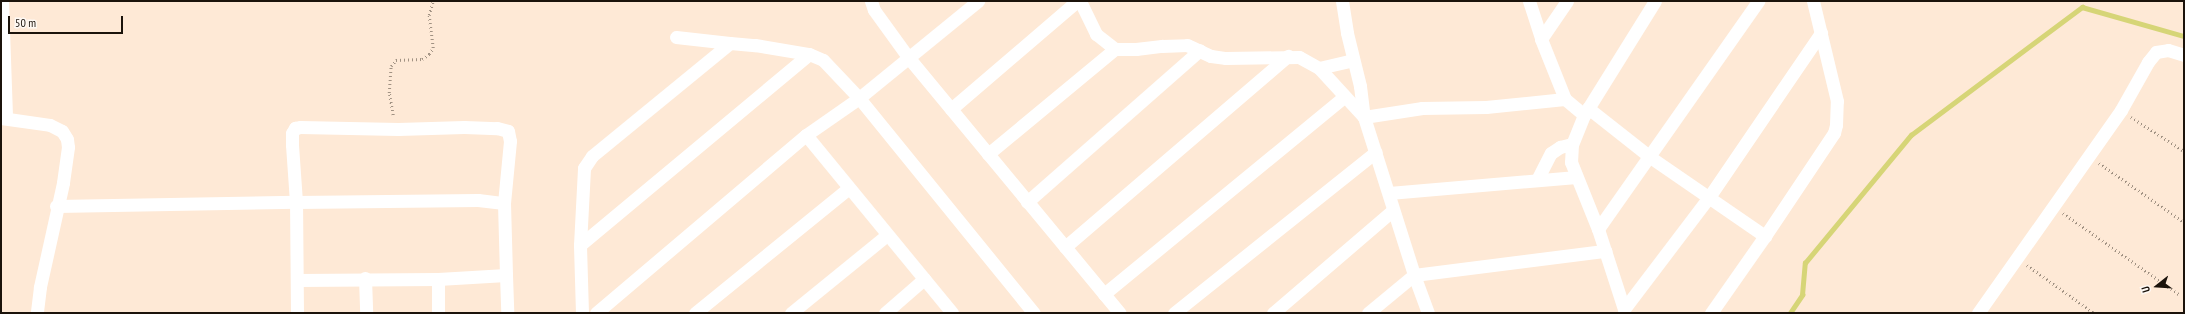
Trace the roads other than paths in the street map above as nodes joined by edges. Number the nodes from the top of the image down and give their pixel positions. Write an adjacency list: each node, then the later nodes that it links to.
1 (2, 1): 30 (street)
2 (883, 1): 11 (street)
3 (978, 1): 21 (street)
4 (1079, 1): 16 (street); 27 (street)
5 (1342, 1): 22 (street)
6 (1529, 1): 14 (street)
7 (1567, 1): 14 (street)
8 (1655, 1): 28 (street)
9 (1758, 1): 35 (street)
10 (1813, 1): 12 (street)
11 (872, 6): 21 (street)
12 (1821, 33): 40 (street); 48 (street)
13 (676, 37): 15 (street)
14 (1541, 39): 26 (street)
15 (730, 43): 18 (street); 49 (street)
16 (1115, 49): 17 (street); 34 (street)
17 (1200, 50): 20 (street); 42 (street)
18 (809, 54): 25 (street); 49 (street)
19 (2184, 55): 77 (street)
20 (1288, 56): 23 (street); 50 (street)
21 (908, 57): 25 (street); 27 (street)
22 (1353, 60): 23 (street); 29 (street)
23 (1319, 68): 24 (street)
24 (1344, 97): 29 (street); 58 (street)
25 (859, 98): 31 (street); 70 (street)
26 (1565, 99): 28 (street); 29 (street)
27 (951, 109): 34 (street)
28 (1586, 111): 32 (street); 35 (street)
29 (1364, 117): 33 (street)
30 (4, 118): 44 (street)
31 (806, 135): 38 (street); 65 (street)
32 (1572, 144): 36 (street); 37 (street)
33 (1376, 152): 39 (street); 72 (street)
34 (988, 154): 42 (street)
35 (1650, 157): 40 (street); 46 (street)
36 (1576, 177): 37 (street); 46 (street)
37 (1537, 180): 39 (street)
38 (849, 188): 47 (street); 66 (street)
39 (1389, 193): 45 (street)
40 (1709, 198): 48 (street); 51 (street)
41 (296, 202): 43 (street); 43 (street); 44 (street); 57 (street)
42 (1027, 202): 50 (street)
43 (504, 203): 52 (street)
44 (56, 206): 59 (street)
45 (1393, 210): 53 (street); 73 (street)
46 (1598, 229): 51 (street)
47 (887, 235): 56 (street); 67 (street)
48 (1764, 236): 76 (street)
49 (580, 244): 64 (street)
50 (1065, 246): 58 (street)
51 (1605, 251): 53 (street)
52 (506, 275): 55 (street); 63 (street)
53 (1414, 275): 74 (street); 75 (street)
54 (365, 278): 55 (street); 57 (street); 61 (street)
55 (438, 279): 62 (street)
56 (924, 279): 68 (street); 69 (street)
57 (298, 280): 60 (street)
58 (1104, 294): 71 (street)
59 (37, 313)
60 (297, 313)
61 (366, 313)
62 (438, 313)
63 (507, 313)
64 (582, 313)
65 (596, 313)
66 (695, 313)
67 (791, 313)
68 (885, 313)
69 (952, 313)
70 (1034, 313)
71 (1120, 313)
72 (1174, 313)
73 (1273, 313)
74 (1368, 313)
75 (1428, 313)
76 (1711, 313)
77 (1978, 313)

